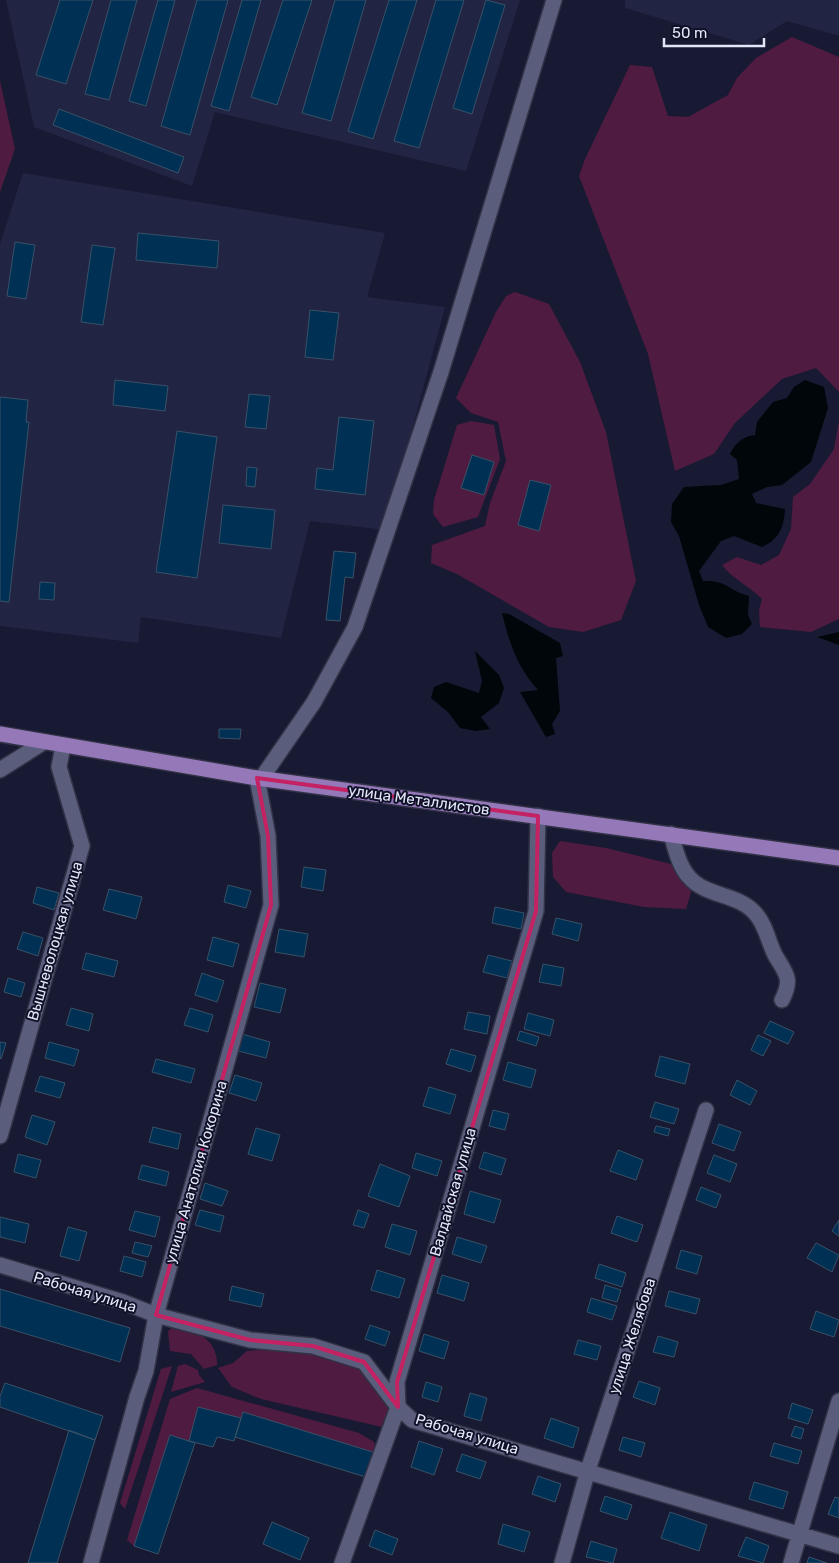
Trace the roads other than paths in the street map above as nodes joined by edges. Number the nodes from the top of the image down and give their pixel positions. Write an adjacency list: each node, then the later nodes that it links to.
1 (554, 0): 6 (street)
2 (0, 734): 3 (main road, улица Металлистов)
3 (44, 742): 4 (main road, улица Металлистов); 5 (street)
4 (63, 746): 6 (main road, улица Металлистов); 12 (street, Вышневолоцкая улица)
5 (0, 770)
6 (259, 778): 7 (main road, улица Металлистов); 14 (street, улица Анатолия Кокорина)
7 (538, 816): 8 (main road, улица Металлистов); 16 (street, Валдайская улица)
8 (670, 834): 9 (main road, улица Металлистов); 10 (street)
9 (839, 858)
10 (782, 1000)
11 (706, 1110): 17 (street, улица Желябова)
12 (0, 1136)
13 (0, 1265): 14 (street, Рабочая улица)
14 (156, 1315): 16 (street, Рабочая улица); 20 (street, улица Анатолия Кокорина)
15 (839, 1401): 18 (street)
16 (398, 1407): 17 (street, Рабочая улица); 21 (street, Валдайская улица)
17 (588, 1470): 18 (street, Рабочая улица); 22 (street, улица Желябова)
18 (799, 1534): 19 (street, Рабочая улица); 23 (street)
19 (839, 1546)
20 (91, 1563)
21 (342, 1563)
22 (562, 1563)
23 (791, 1563)

